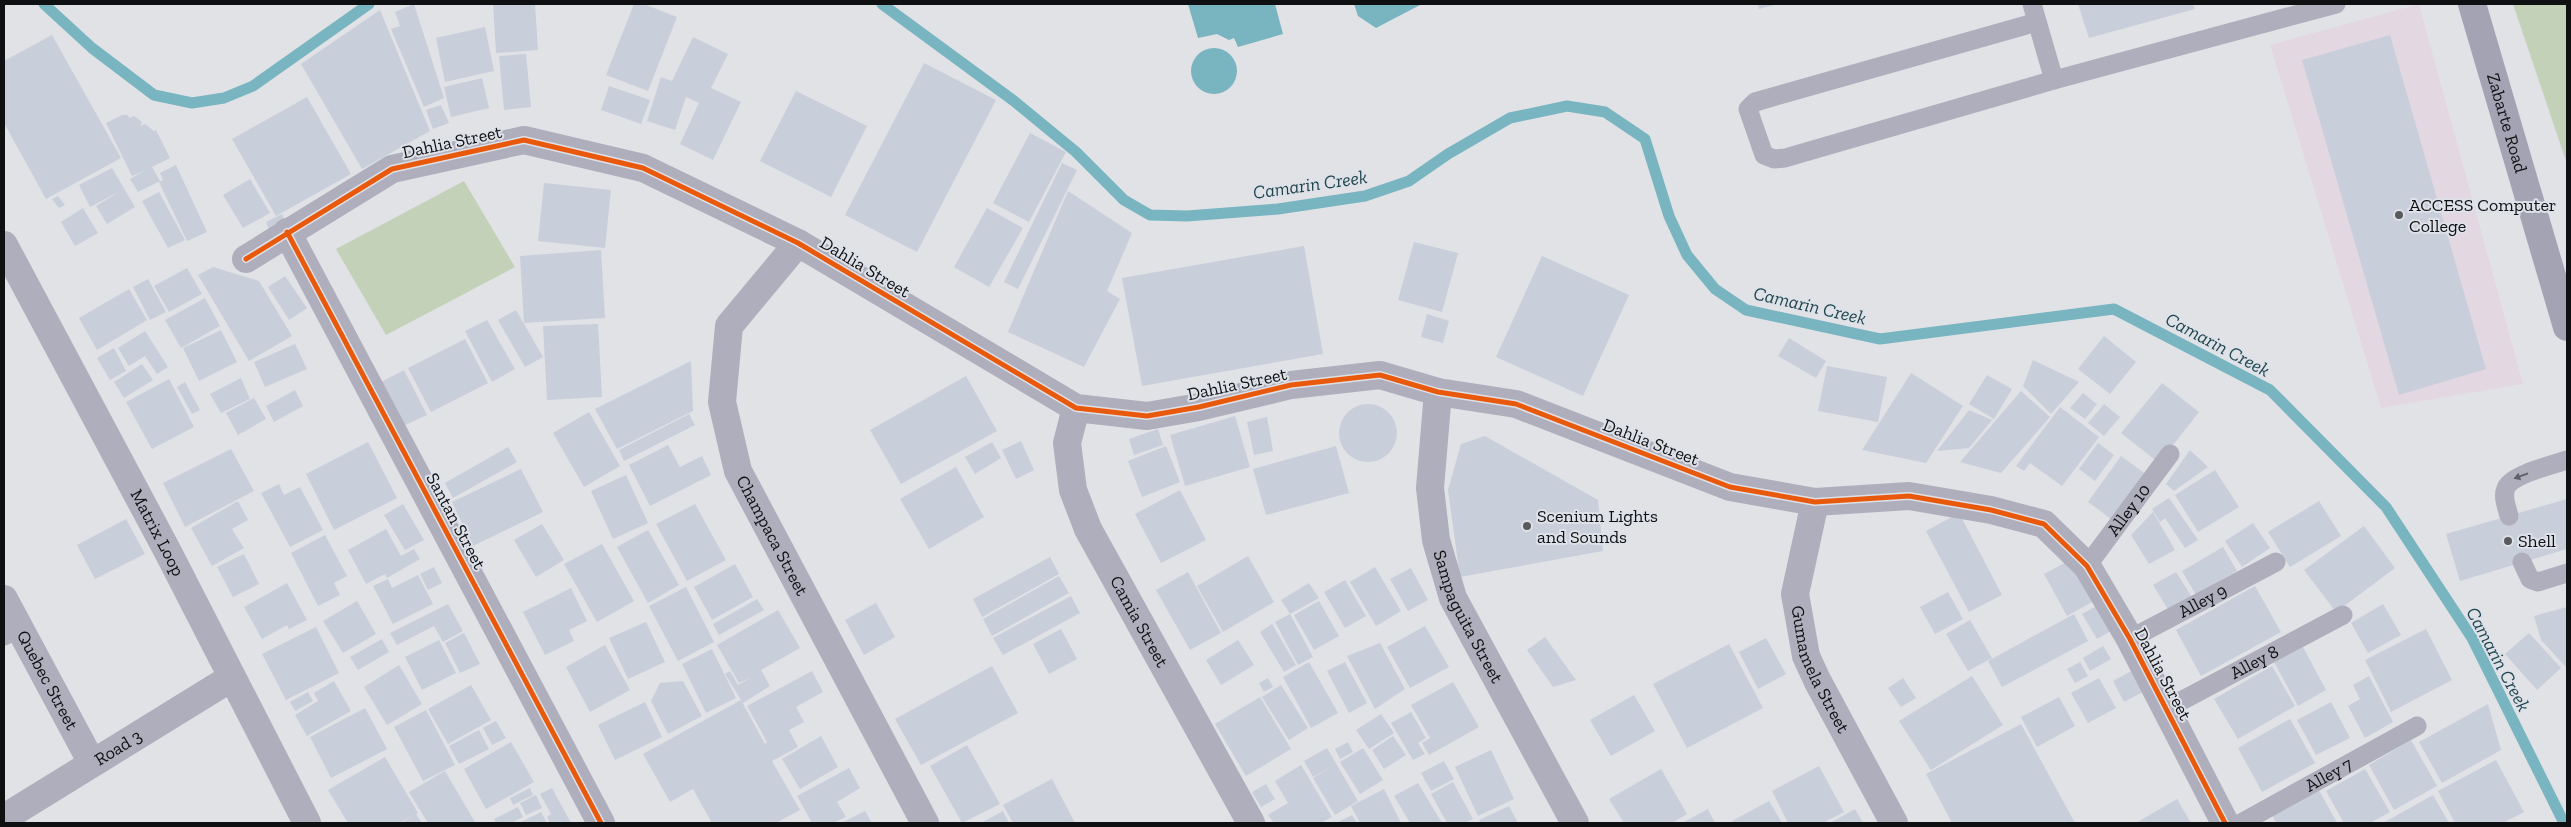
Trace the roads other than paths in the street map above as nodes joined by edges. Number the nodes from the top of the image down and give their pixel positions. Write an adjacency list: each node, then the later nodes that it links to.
1 (2032, 4): 4 (lane)
2 (2336, 4): 5 (lane)
3 (2472, 4): 10 (main road, Zabarte Road)
4 (2037, 22): 5 (lane); 5 (lane)
5 (2054, 80)
6 (288, 232): 7 (street, Dahlia Street); 9 (street, Dahlia Street); 31 (street, Santan Street)
7 (798, 243): 12 (street, Dahlia Street); 32 (street, Champaca Street)
8 (4, 245): 25 (street, Matrix Loop)
9 (246, 259)
10 (2567, 327)
11 (1438, 392): 12 (street, Dahlia Street); 15 (street, Dahlia Street); 34 (street, Sampaguita Street)
12 (1076, 408): 33 (street, Camia Street)
13 (2170, 454): 19 (lane, Alley 10)
14 (2567, 460): 16 (lane, one-way to 16)
15 (1815, 502): 19 (street, Dahlia Street); 35 (street, Gumamela Street)
16 (2509, 516)
17 (2276, 562): 24 (lane, Alley 9)
18 (2522, 562): 20 (lane)
19 (2087, 566): 24 (street, Dahlia Street)
20 (2567, 573)
21 (4, 599): 23 (street, Quebec Street)
22 (2343, 615): 26 (lane, Alley 8)
23 (11, 632): 28 (street, Quebec Street)
24 (2130, 639): 26 (street, Dahlia Street)
25 (231, 678): 28 (street, Road 3); 30 (street, Matrix Loop)
26 (2166, 709): 36 (street, Dahlia Street)
27 (2417, 726): 37 (lane, Alley 7)
28 (92, 763): 29 (street, Road 3)
29 (4, 818)
30 (307, 823)
31 (601, 823)
32 (925, 823)
33 (1251, 823)
34 (1575, 823)
35 (1894, 823)
36 (2225, 823)
37 (2241, 823)

